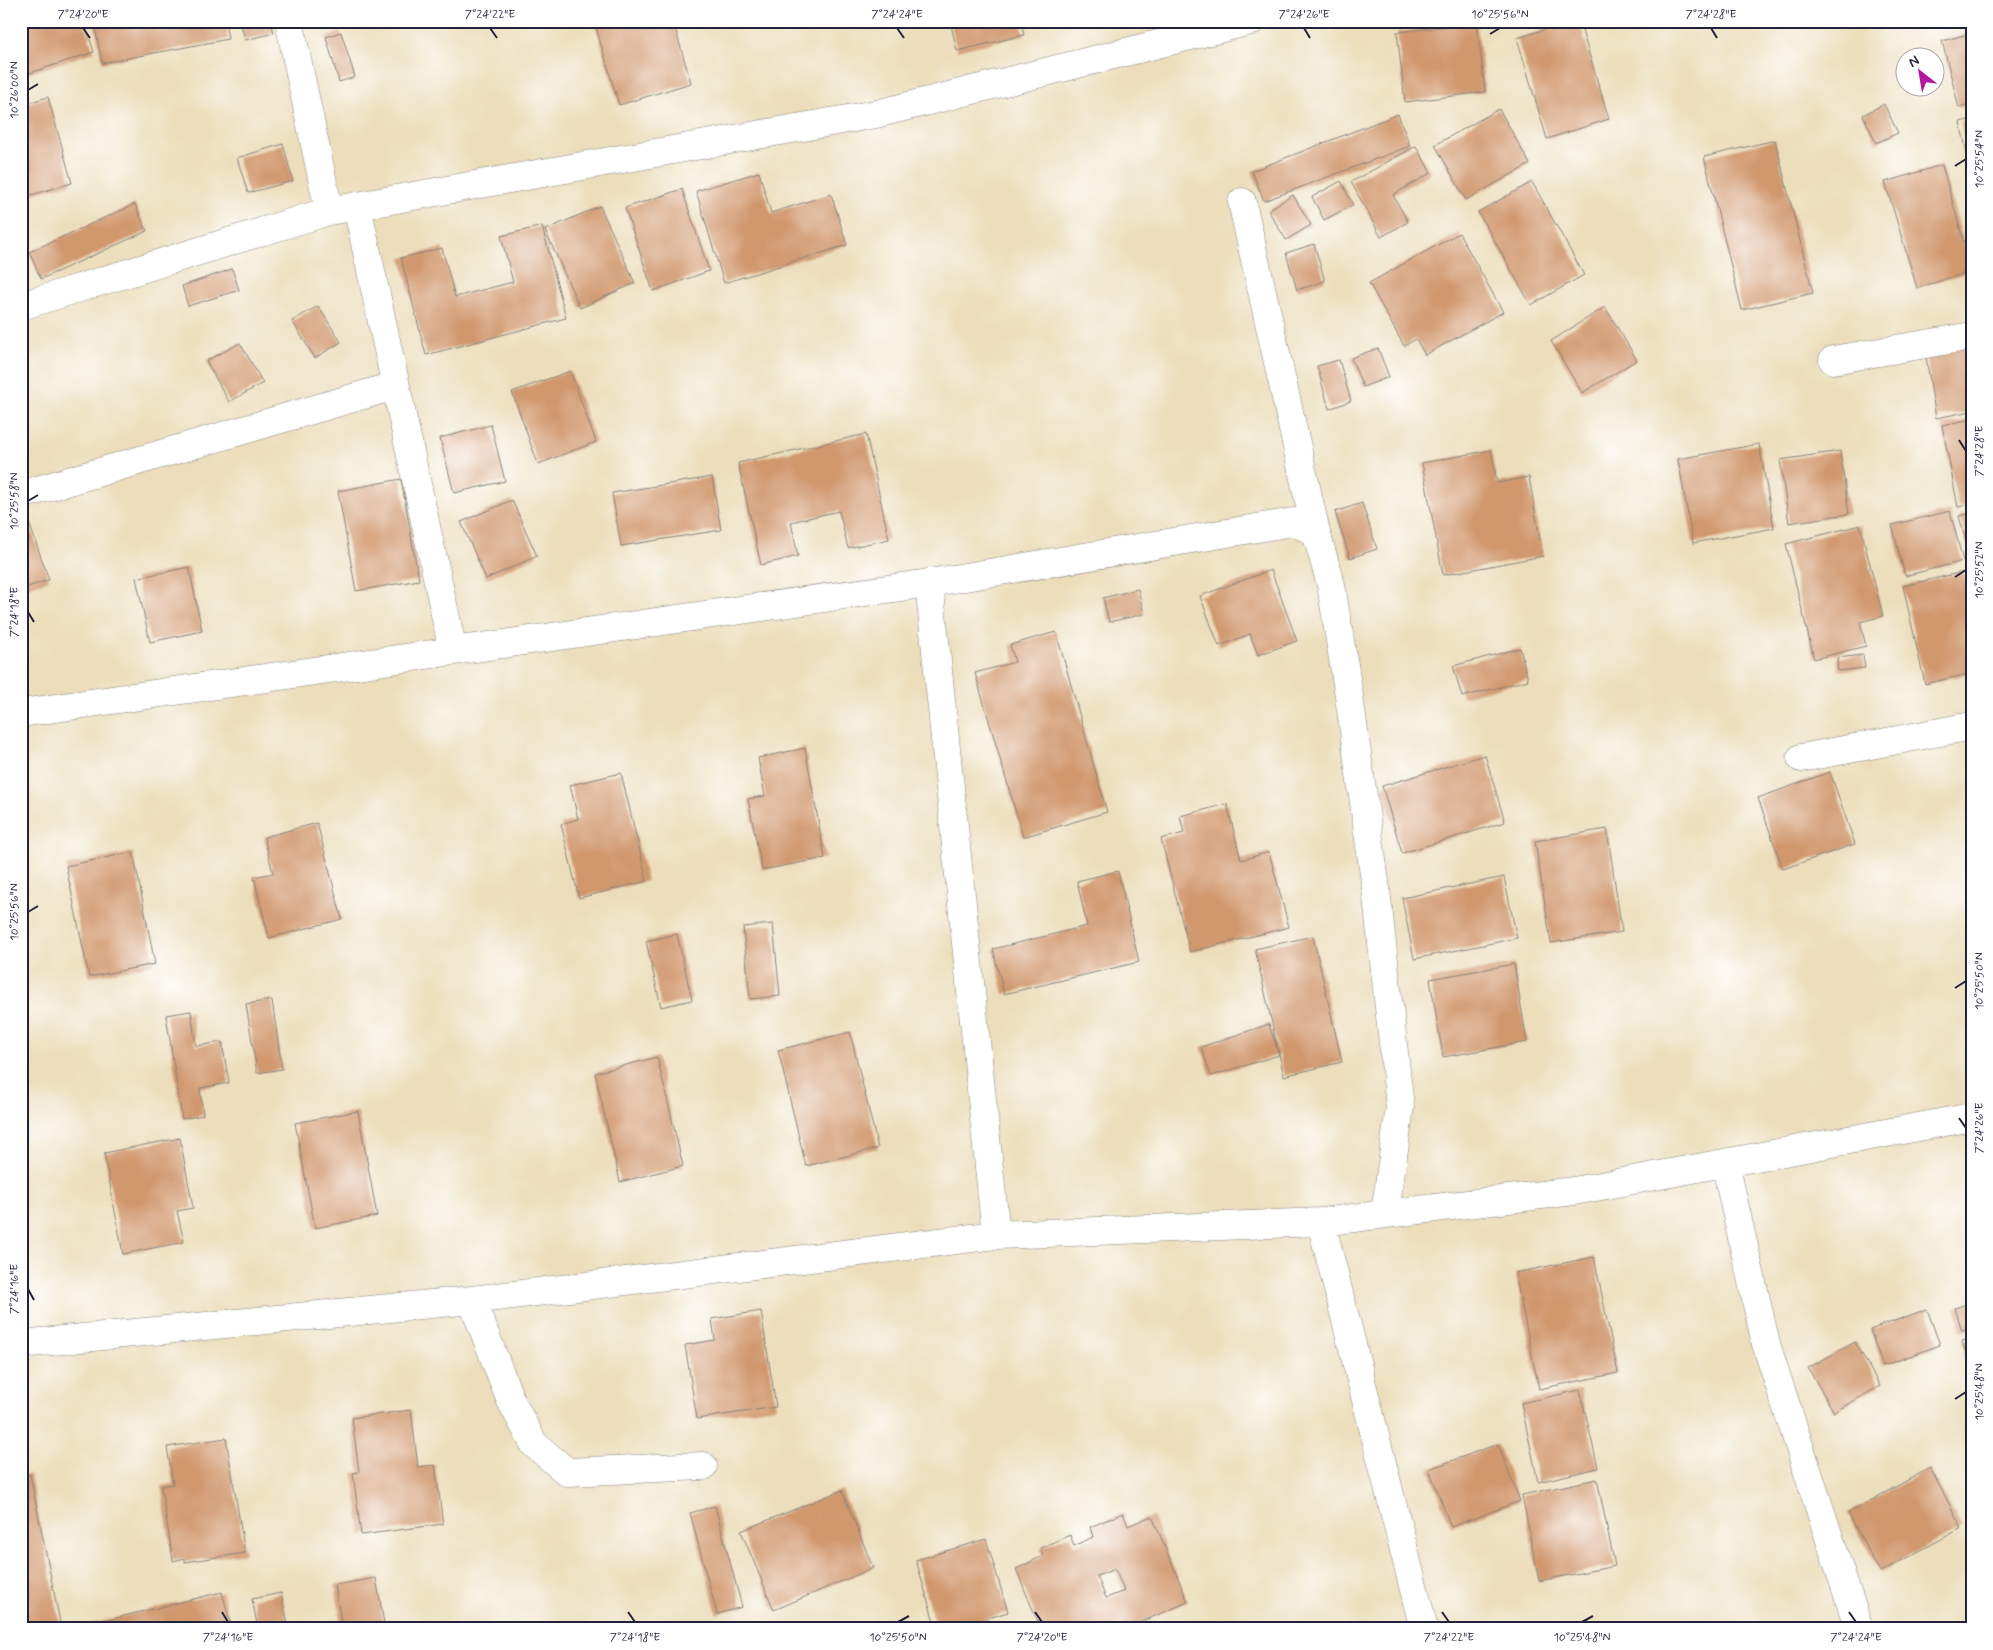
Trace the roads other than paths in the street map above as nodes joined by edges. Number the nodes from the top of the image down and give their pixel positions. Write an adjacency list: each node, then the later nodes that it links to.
1 (289, 21): 5 (street)
2 (1251, 21): 4 (street)
3 (1242, 202): 11 (street)
4 (357, 206): 5 (street); 9 (street)
5 (329, 211): 6 (street)
6 (21, 306)
7 (1972, 336): 8 (street)
8 (1832, 360)
9 (394, 386): 10 (street); 13 (street)
10 (21, 495)
11 (1316, 532): 12 (street); 19 (street)
12 (929, 582): 13 (street); 21 (street)
13 (453, 651): 14 (street)
14 (21, 713)
15 (1972, 726): 16 (street)
16 (1801, 758)
17 (1972, 1117): 18 (street)
18 (1725, 1163): 19 (street); 26 (street)
19 (1385, 1213): 20 (street)
20 (1321, 1222): 21 (street); 25 (street)
21 (996, 1235): 22 (street)
22 (472, 1300): 23 (street); 24 (street)
23 (21, 1344)
24 (703, 1466)
25 (1424, 1629)
26 (1859, 1629)

